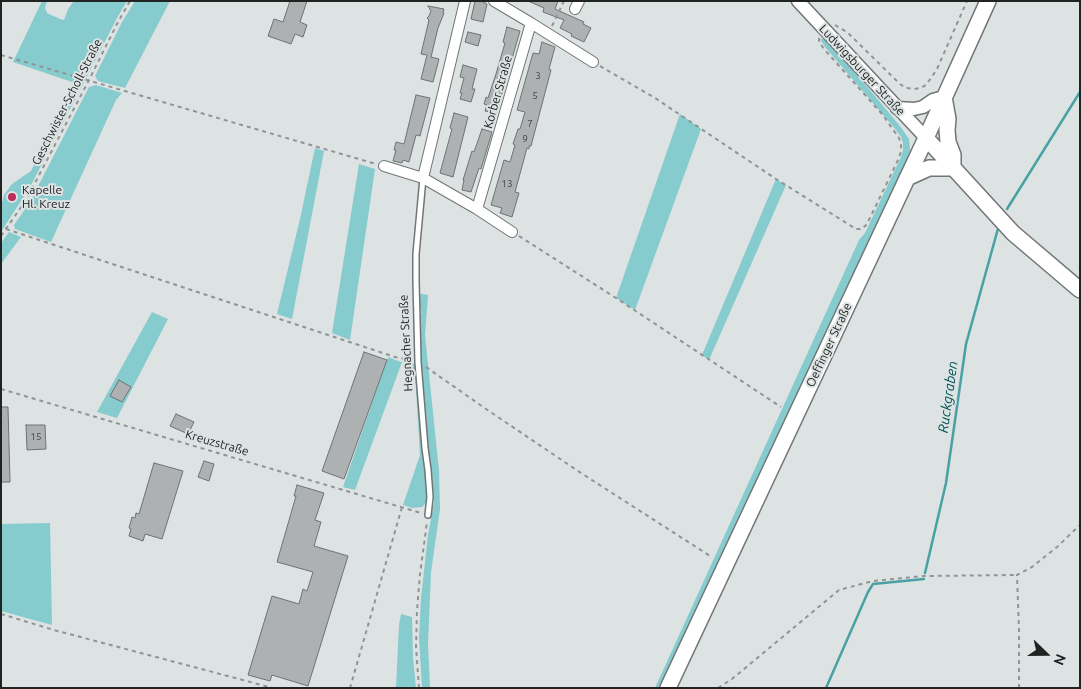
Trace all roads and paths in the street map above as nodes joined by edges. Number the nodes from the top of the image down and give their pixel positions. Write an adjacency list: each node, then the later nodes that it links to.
1 (130, 1): 13 (path, Geschwister-Scholl-Straße)
2 (465, 1): 19 (street, Hegnacher Straße)
3 (494, 1): 8 (street)
4 (564, 1): 10 (path)
5 (798, 1): 9 (street, Ludwigsburger Straße)
6 (967, 1): 9 (path)
7 (988, 1): 14 (main road, Oeffinger Straße)
8 (531, 23): 10 (street); 21 (street, Korber Straße)
9 (822, 28): 12 (path); 15 (street, Ludwigsburger Straße)
10 (548, 34): 12 (street)
11 (1, 55): 13 (path)
12 (593, 62)
13 (89, 80): 17 (path); 22 (path, Geschwister-Scholl-Straße)
14 (944, 97): 15 (street); 16 (main road, Oeffinger Straße); 18 (main road)
15 (897, 108): 16 (street, Ludwigsburger Straße)
16 (926, 138): 18 (main road); 20 (main road, Oeffinger Straße)
17 (384, 166): 19 (street)
18 (953, 168): 20 (main road); 25 (main road)
19 (423, 178): 21 (street); 26 (lane, Hegnacher Straße)
20 (907, 178): 38 (main road, Oeffinger Straße)
21 (477, 209): 23 (street)
22 (6, 229): 24 (path, Geschwister-Scholl-Straße); 26 (path)
23 (512, 232): 28 (path)
24 (1, 236)
25 (1080, 290)
26 (418, 362): 30 (lane, Hegnacher Straße); 32 (path)
27 (1, 389): 29 (path, Kreuzstraße)
28 (781, 407)
29 (402, 507): 30 (path, Kreuzstraße); 36 (path)
30 (428, 515): 37 (path)
31 (1080, 525): 33 (path)
32 (710, 556)
33 (1016, 575): 39 (path); 40 (path)
34 (1, 614): 35 (path)
35 (273, 688)
36 (350, 688)
37 (418, 688)
38 (668, 688)
39 (718, 688)
40 (1019, 688)

